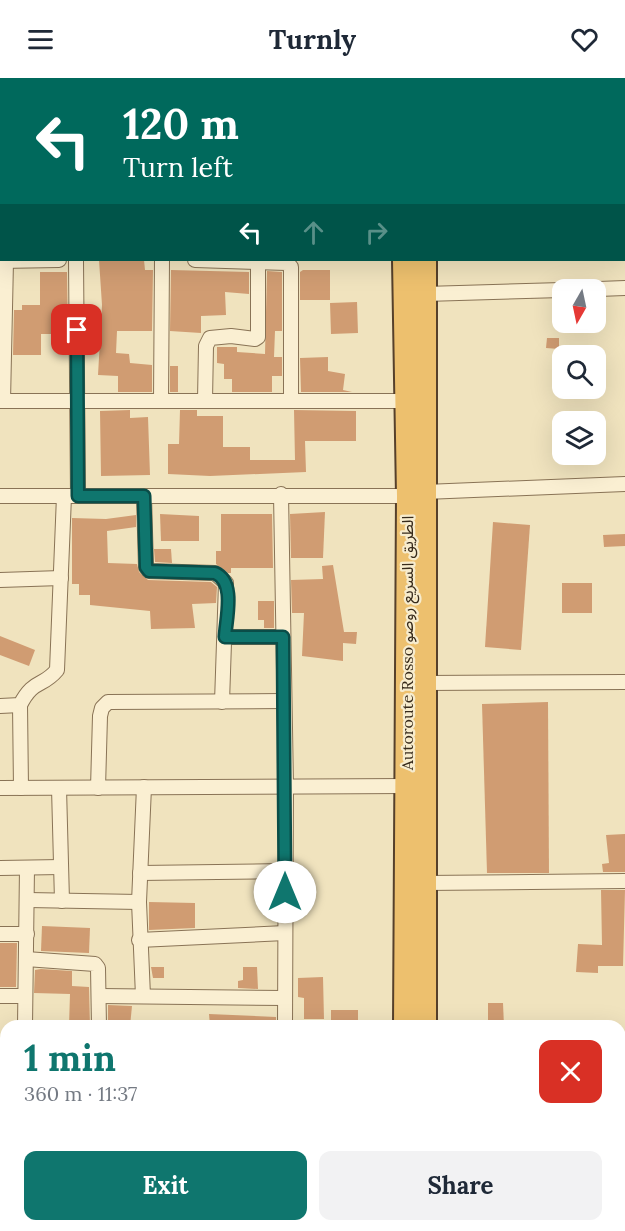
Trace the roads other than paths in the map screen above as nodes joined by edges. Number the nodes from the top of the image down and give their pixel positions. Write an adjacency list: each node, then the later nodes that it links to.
1 (3, 261): 11 (street)
2 (76, 261): 12 (street)
3 (162, 261): 13 (street)
4 (258, 261): 14 (street); 16 (street)
5 (404, 261): 17 (highway, Autoroute Rosso الطريق السريع روصو)
6 (425, 261): 10 (highway, Autoroute Rosso الطريق السريع روصو)
7 (625, 288): 8 (street)
8 (606, 289)
9 (552, 290): 10 (street)
10 (425, 294): 20 (highway, Autoroute Rosso الطريق السريع روصو)
11 (2, 339): 15 (street)
12 (77, 399): 13 (street); 15 (street); 22 (street)
13 (161, 400): 14 (street)
14 (205, 400): 16 (street)
15 (2, 401)
16 (291, 401): 17 (street)
17 (407, 401): 20 (highway, Autoroute Rosso الطريق السريع روصو)
18 (625, 484): 20 (street)
19 (281, 494): 20 (street); 23 (street); 27 (street)
20 (417, 494): 29 (highway, Autoroute Rosso الطريق السريع روصو); 35 (highway, Autoroute Rosso الطريق السريع روصو)
21 (0, 496): 22 (street)
22 (71, 496): 23 (street); 24 (street)
23 (144, 496): 26 (street)
24 (61, 578): 25 (street); 32 (street)
25 (0, 580)
26 (225, 637): 27 (street); 31 (street)
27 (283, 637): 30 (street)
28 (625, 682): 29 (street)
29 (424, 683): 47 (highway, Autoroute Rosso الطريق السريع روصو)
30 (284, 701): 31 (street); 34 (street)
31 (222, 702): 40 (street)
32 (20, 705): 33 (street); 38 (street)
33 (0, 706)
34 (286, 786): 35 (street); 36 (street); 44 (street)
35 (406, 786): 64 (highway, Autoroute Rosso الطريق السريع روصو)
36 (144, 787): 40 (street); 45 (street)
37 (0, 788): 38 (street)
38 (21, 788): 39 (street)
39 (58, 788): 40 (street); 41 (street)
40 (98, 788)
41 (61, 867): 43 (street); 49 (street)
42 (0, 868): 43 (street)
43 (27, 868): 48 (street)
44 (285, 871): 45 (street); 51 (street)
45 (140, 873): 50 (street)
46 (625, 881): 47 (street)
47 (424, 883): 65 (highway, Autoroute Rosso الطريق السريع روصو)
48 (28, 900): 49 (street); 53 (street)
49 (62, 901): 50 (street)
50 (139, 902): 54 (street)
51 (285, 933): 54 (street); 60 (street)
52 (0, 934): 53 (street)
53 (27, 934): 55 (street)
54 (139, 940): 59 (street)
55 (26, 959): 57 (street); 58 (street)
56 (0, 996): 57 (street)
57 (25, 996): 61 (street)
58 (100, 996): 59 (street); 62 (street)
59 (142, 996): 60 (street)
60 (285, 998): 63 (street)
61 (25, 1020)
62 (99, 1020)
63 (285, 1020)
64 (405, 1020)
65 (425, 1020)

